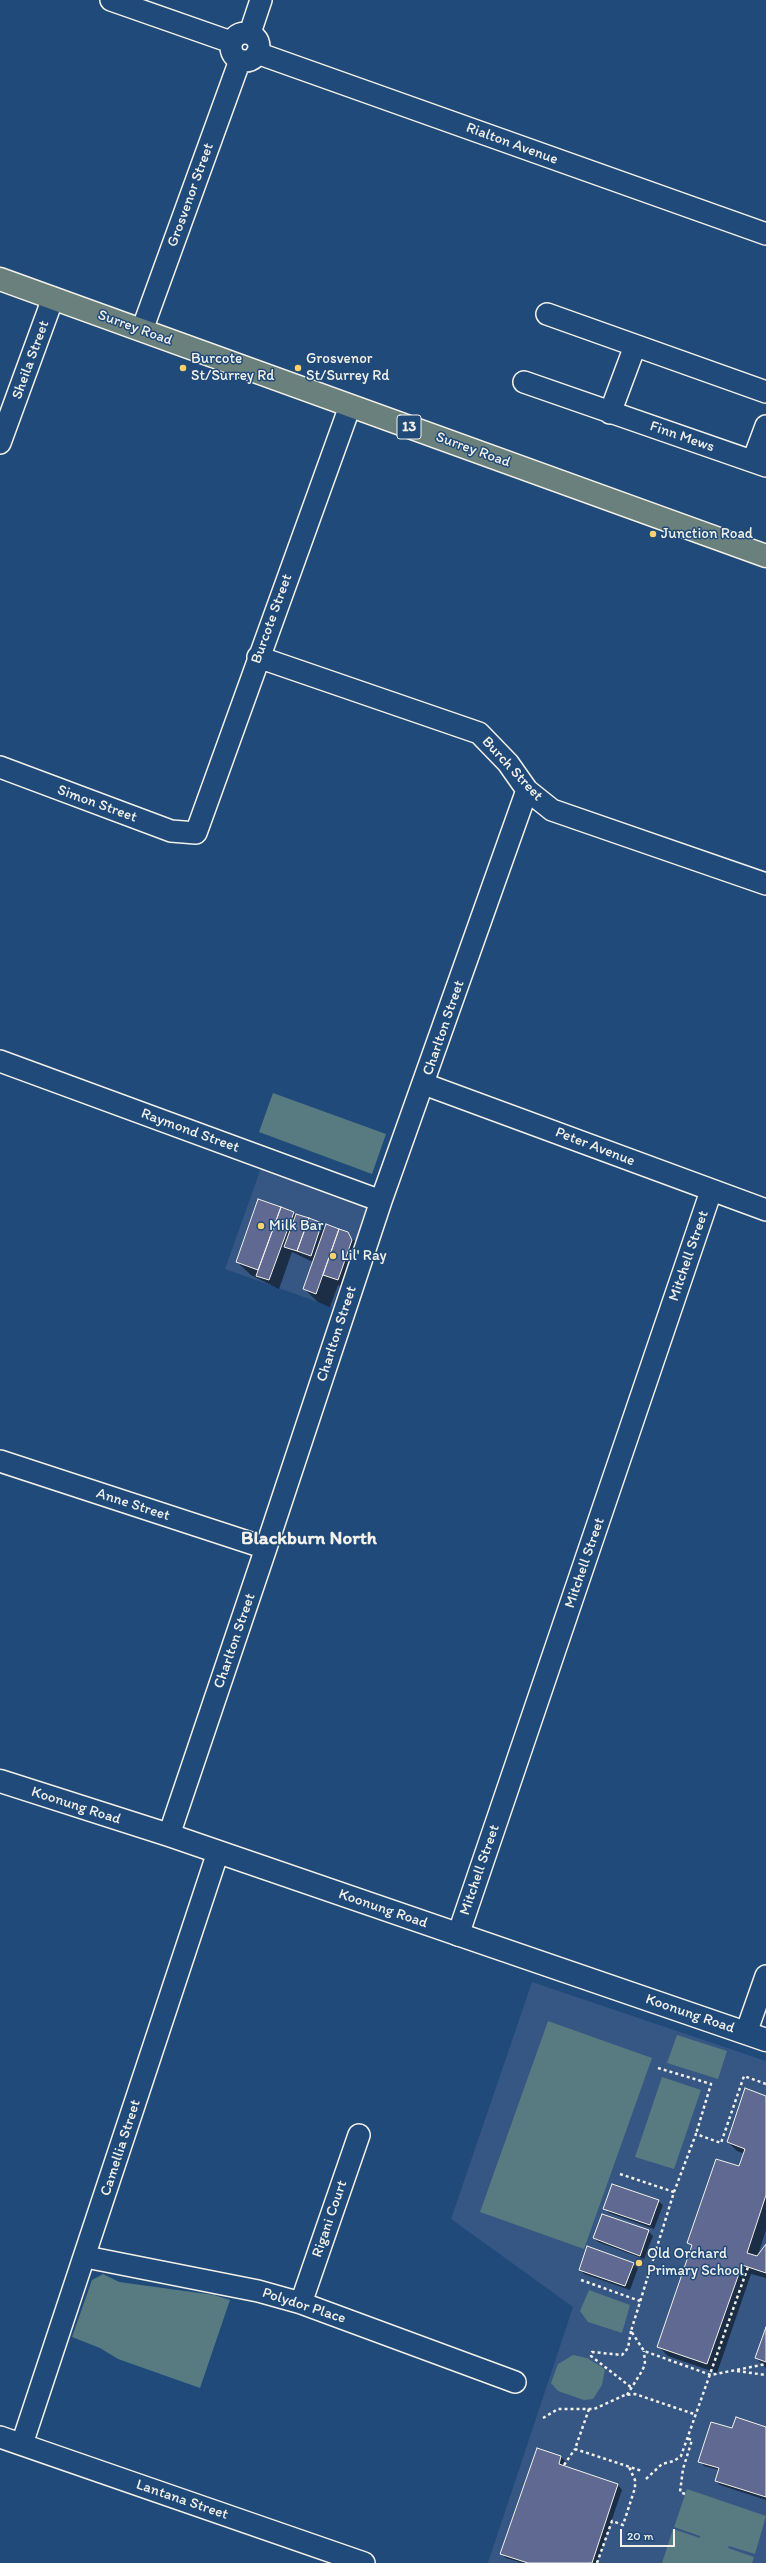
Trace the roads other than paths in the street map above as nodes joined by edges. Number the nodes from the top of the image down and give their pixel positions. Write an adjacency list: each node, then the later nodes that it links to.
1 (110, 0): 3 (street, Rialton Avenue)
2 (261, 0): 3 (street)
3 (243, 52): 4 (street, Rialton Avenue); 8 (street, Grosvenor Street)
4 (766, 234)
5 (0, 280): 6 (main road, Surrey Road / 13)
6 (53, 298): 8 (main road, Surrey Road / 13); 15 (street, Sheila Street)
7 (548, 314): 9 (street)
8 (142, 330): 12 (main road, Surrey Road / 13)
9 (635, 346): 11 (street); 13 (street)
10 (524, 382): 13 (street, Finn Mews)
11 (766, 392)
12 (350, 406): 17 (main road, Surrey Road / 13); 18 (street, Burcote Street)
13 (610, 413): 16 (street, Finn Mews)
14 (766, 426): 16 (street, Finn Mews)
15 (0, 443)
16 (760, 463)
17 (766, 556)
18 (258, 657): 20 (street, Burch Street); 21 (street, Burcote Street)
19 (0, 767): 21 (street, Simon Street)
20 (527, 790): 22 (street, Burch Street); 24 (street, Charlton Street)
21 (196, 834)
22 (766, 884)
23 (0, 1061): 26 (street, Raymond Street)
24 (424, 1084): 25 (street, Peter Avenue); 26 (street, Charlton Street)
25 (711, 1191): 27 (street, Peter Avenue); 33 (street, Mitchell Street)
26 (381, 1201): 29 (street, Charlton Street)
27 (766, 1210)
28 (0, 1461): 29 (street, Anne Street)
29 (266, 1548): 31 (street, Charlton Street)
30 (0, 1781): 31 (street, Koonung Road)
31 (168, 1835): 32 (street, Koonung Road)
32 (218, 1852): 33 (street, Koonung Road); 37 (street, Camellia Street)
33 (458, 1935): 35 (street, Koonung Road)
34 (766, 1976): 35 (street)
35 (756, 2037)
36 (359, 2135): 38 (street, Rigani Court)
37 (86, 2257): 38 (street, Polydor Place); 41 (street, Camellia Street)
38 (301, 2303): 39 (street, Polydor Place)
39 (515, 2382)
40 (0, 2437): 41 (street, Lantana Street)
41 (22, 2444): 42 (street, Lantana Street)
42 (364, 2563)

